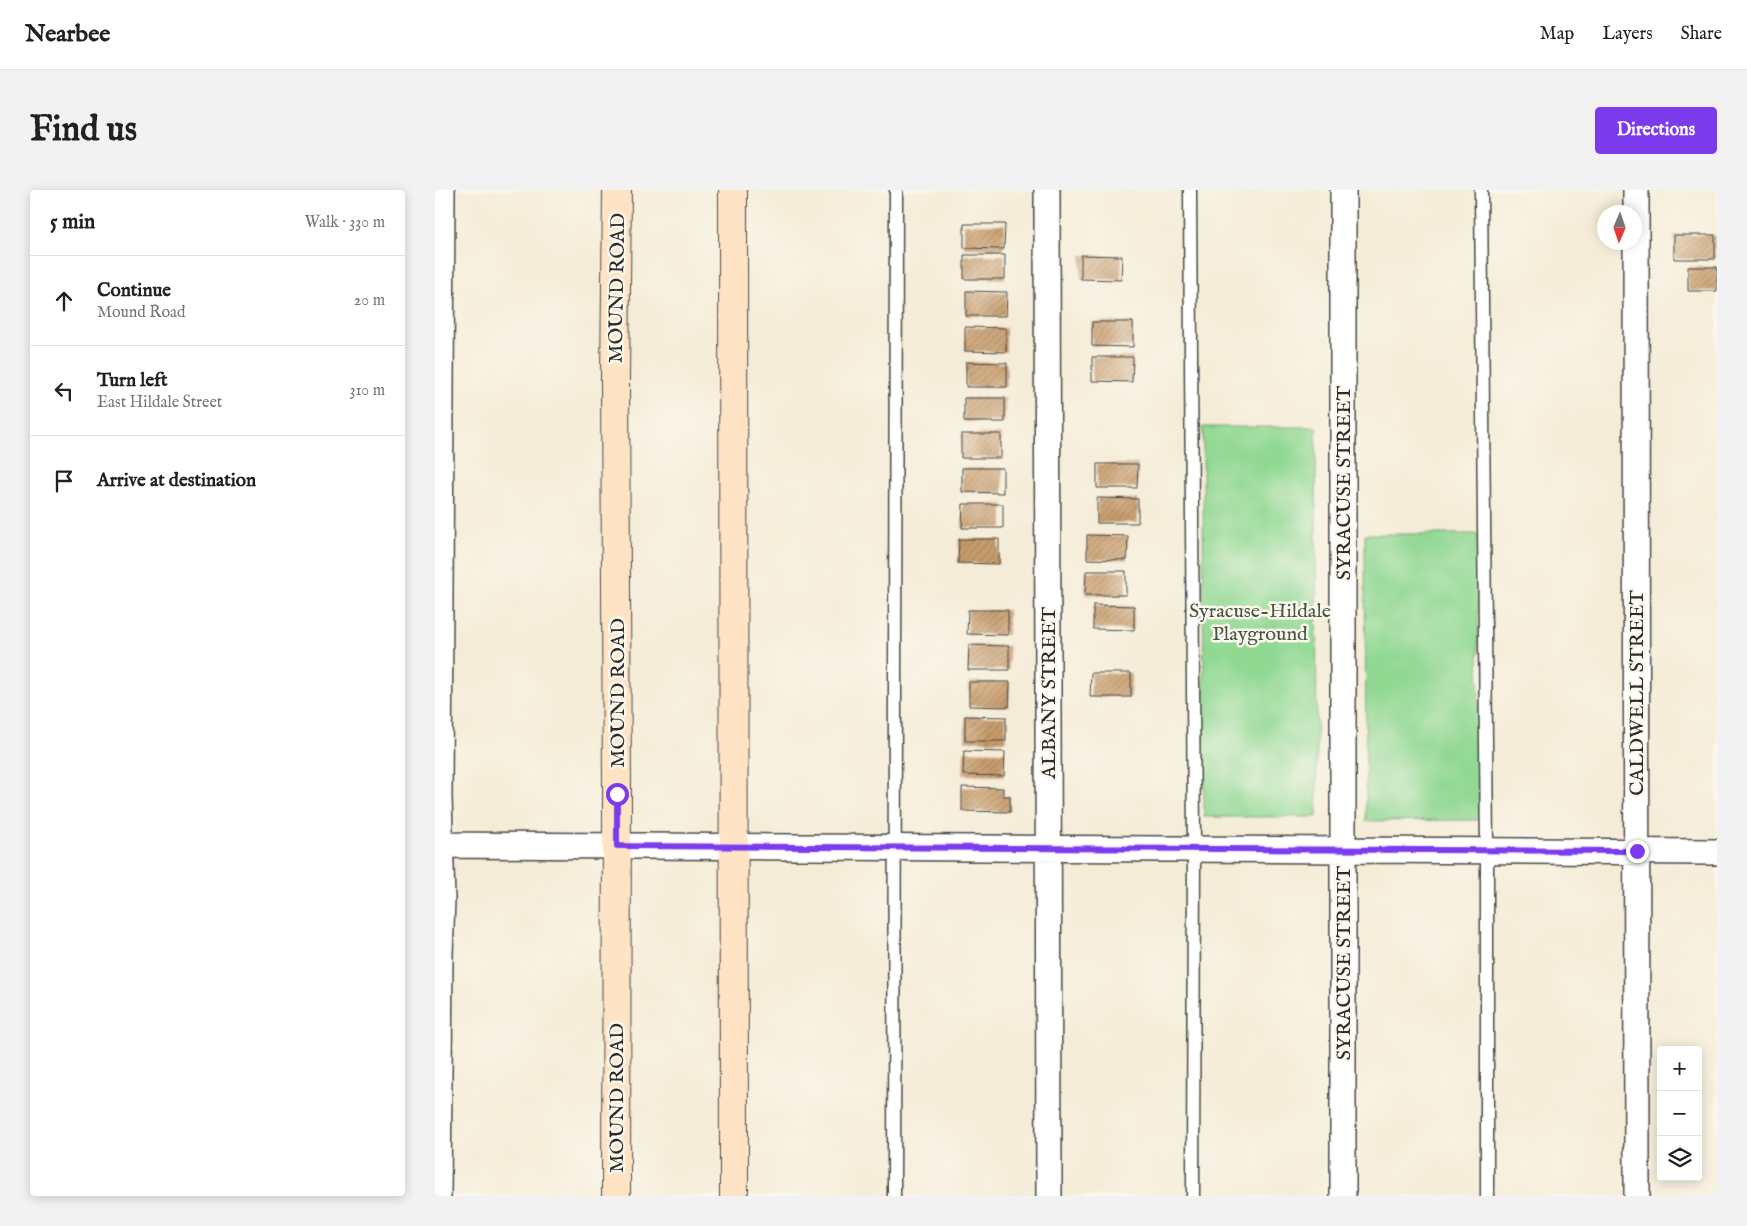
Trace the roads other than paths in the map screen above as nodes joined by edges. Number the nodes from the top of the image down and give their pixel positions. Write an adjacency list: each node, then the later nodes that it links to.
1 (442, 190): 10 (street)
2 (617, 190): 11 (main road, MOUND ROAD)
3 (733, 190): 12 (main road)
4 (896, 190): 13 (lane)
5 (1047, 190): 14 (street, ALBANY STREET)
6 (1190, 190): 15 (lane)
7 (1343, 190): 16 (street, SYRACUSE STREET)
8 (1481, 190): 17 (lane)
9 (1635, 190): 18 (street, CALDWELL STREET)
10 (438, 845): 11 (street); 20 (street)
11 (617, 846): 12 (street); 21 (main road, MOUND ROAD)
12 (734, 846): 13 (street); 22 (main road)
13 (896, 847): 14 (street); 23 (lane)
14 (1049, 848): 15 (street); 24 (street, ALBANY STREET)
15 (1194, 849): 16 (street); 25 (lane)
16 (1343, 850): 17 (street); 26 (street, SYRACUSE STREET)
17 (1487, 850): 18 (street); 27 (lane)
18 (1637, 851): 19 (street); 28 (street, CALDWELL STREET)
19 (1717, 852)
20 (439, 1196)
21 (616, 1196)
22 (734, 1196)
23 (894, 1196)
24 (1049, 1196)
25 (1193, 1196)
26 (1343, 1196)
27 (1487, 1196)
28 (1637, 1196)

